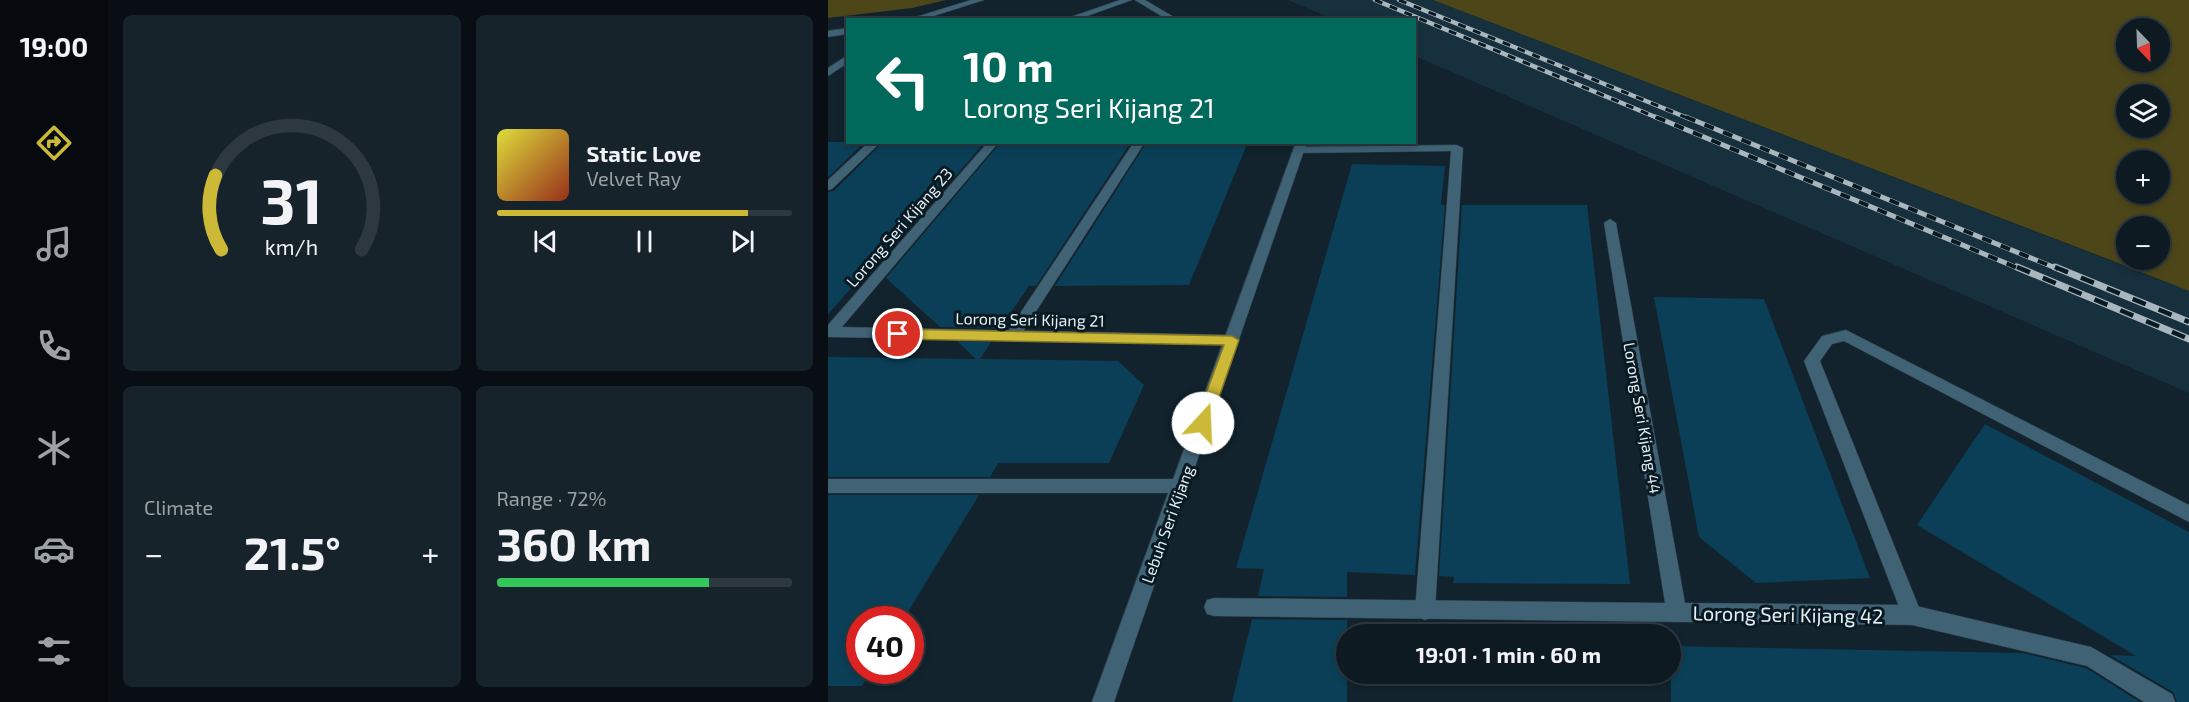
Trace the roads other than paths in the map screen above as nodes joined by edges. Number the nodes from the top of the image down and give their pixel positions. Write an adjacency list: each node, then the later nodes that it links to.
1 (980, 0): 4 (street)
2 (1128, 0): 5 (street)
3 (1139, 0): 6 (street)
4 (917, 18)
5 (1072, 18)
6 (1171, 18)
7 (846, 31): 8 (street)
8 (828, 34)
9 (846, 60): 10 (street)
10 (828, 73)
11 (874, 144): 15 (street)
12 (992, 144): 17 (street, Lorong Seri Kijang 23)
13 (1139, 144): 18 (street)
14 (1301, 146): 19 (street, Lebuh Seri Kijang); 24 (street)
15 (828, 186)
16 (1610, 223): 25 (street, Lorong Seri Kijang 44)
17 (829, 332): 18 (street, Lorong Seri Kijang 21)
18 (1012, 337): 19 (street, Lorong Seri Kijang 21)
19 (1232, 340): 21 (street, Lebuh Seri Kijang)
20 (828, 486): 21 (street)
21 (1181, 486): 27 (street, Lebuh Seri Kijang)
22 (2189, 514): 26 (street)
23 (1214, 607): 24 (street, Lorong Seri Kijang 42)
24 (1425, 610): 25 (street, Lorong Seri Kijang 42)
25 (1677, 613): 26 (street, Lorong Seri Kijang 42)
26 (1912, 615): 28 (street, Lorong Seri Kijang 42)
27 (1103, 702)
28 (2164, 702)

